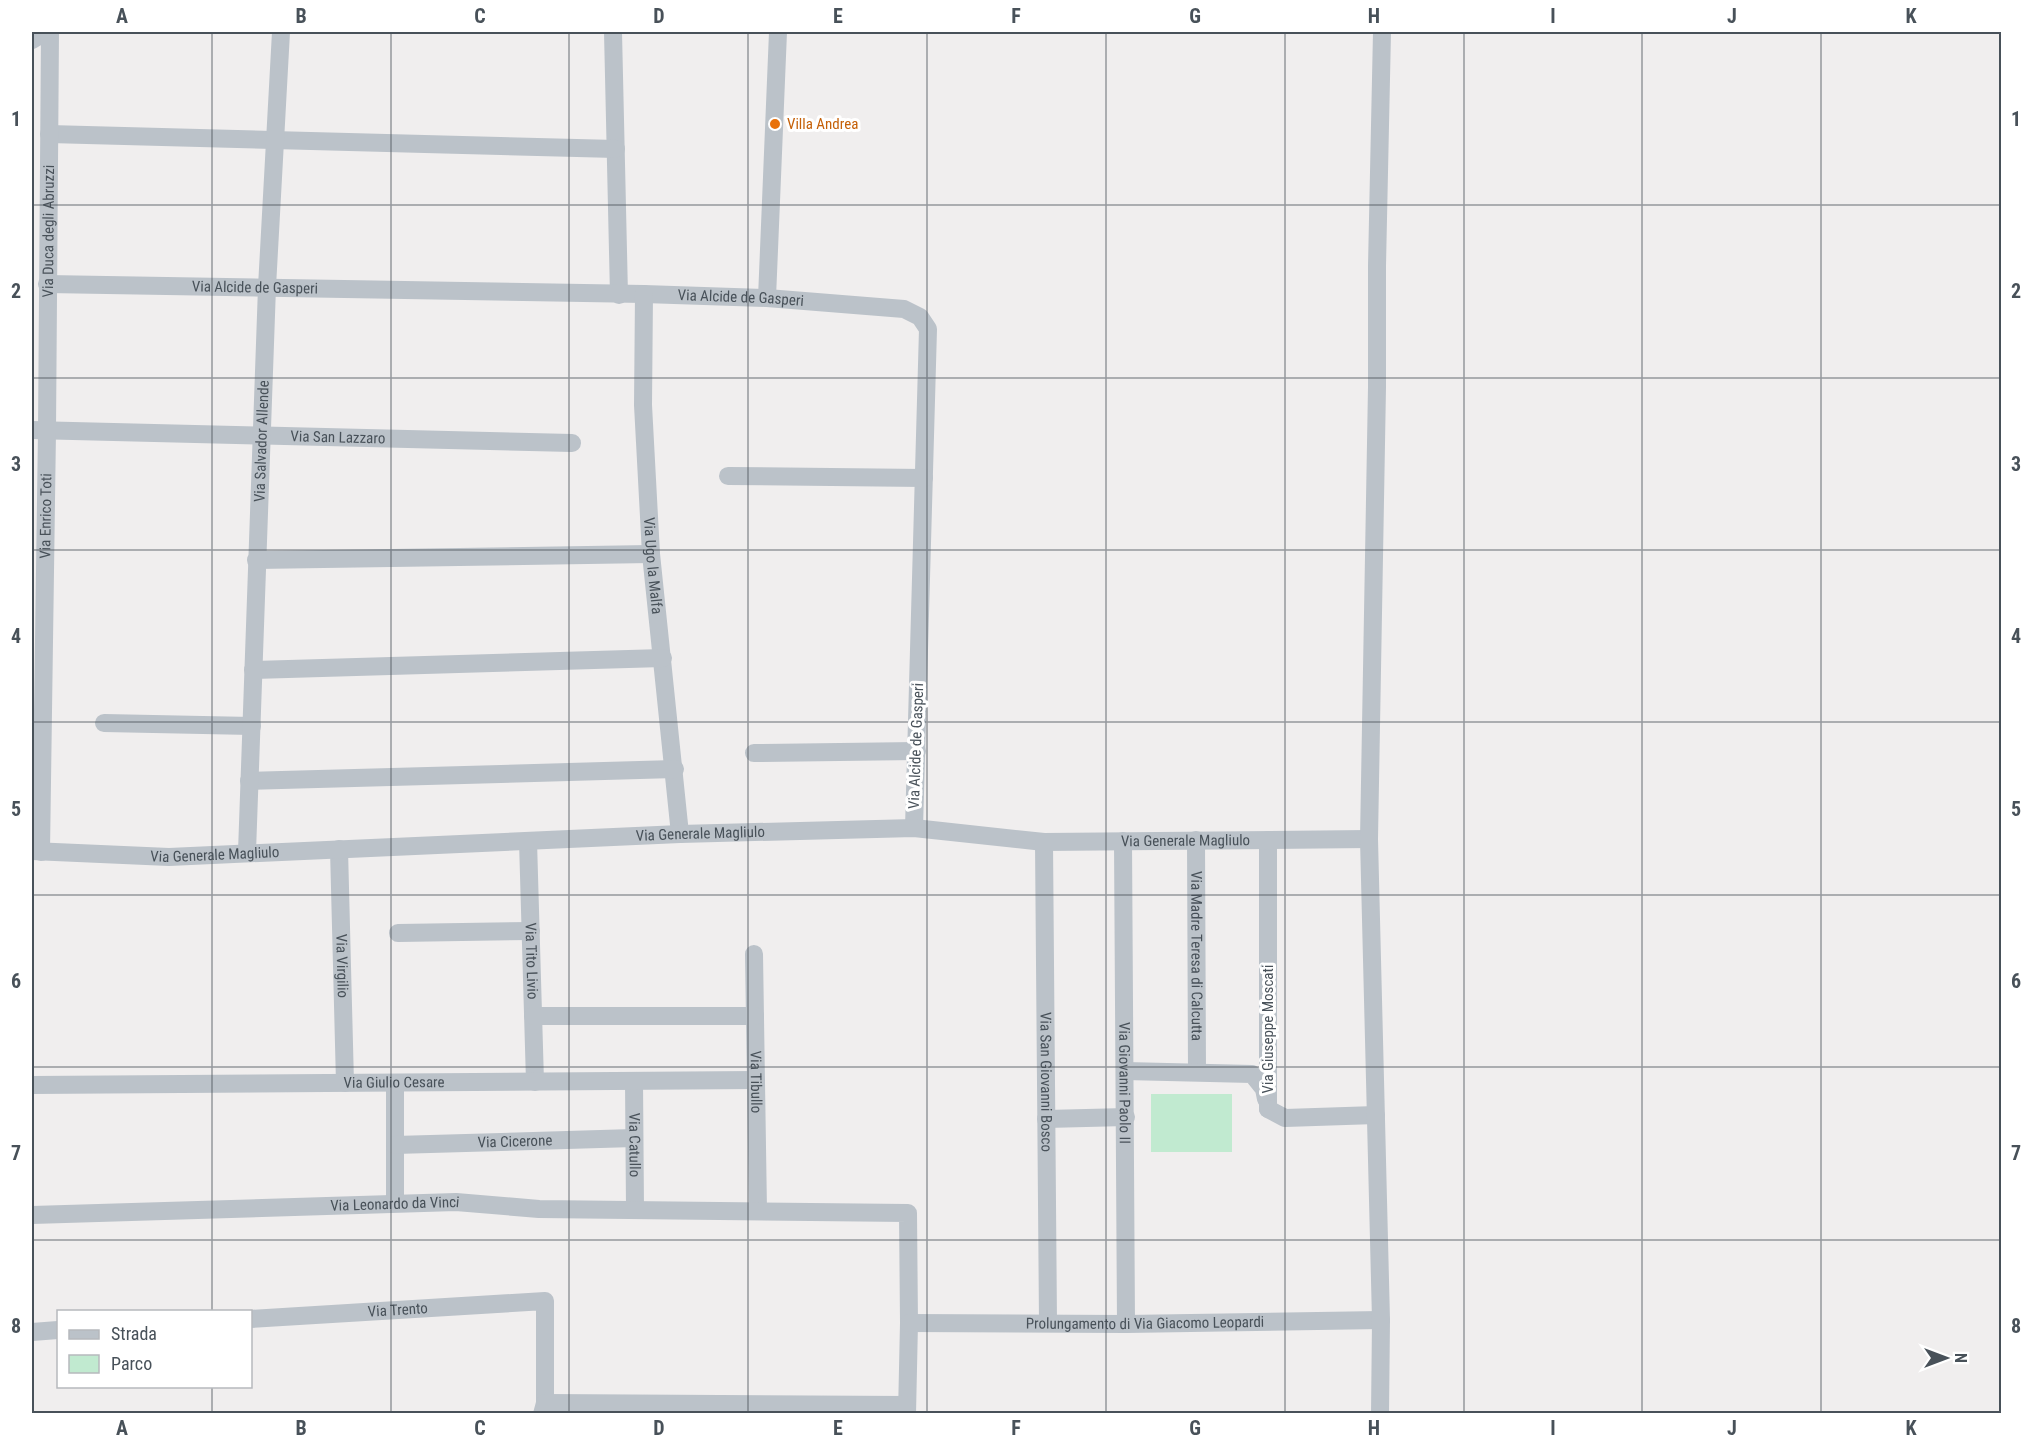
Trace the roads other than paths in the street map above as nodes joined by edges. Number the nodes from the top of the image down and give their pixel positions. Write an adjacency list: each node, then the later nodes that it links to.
1 (47, 32): 6 (street); 7 (street, Via Duca degli Abruzzi)
2 (280, 32): 8 (street, Via Salvador Allende)
3 (613, 32): 9 (street)
4 (778, 32): 14 (street)
5 (1382, 32): 32 (street)
6 (32, 40)
7 (49, 134): 8 (street); 10 (street, Via Duca degli Abruzzi)
8 (275, 138): 9 (street); 11 (street, Via Salvador Allende)
9 (616, 149): 13 (street)
10 (47, 284): 11 (street, Via Alcide de Gasperi); 15 (street, Via Duca degli Abruzzi)
11 (267, 287): 13 (street, Via Alcide de Gasperi); 16 (street, Via Salvador Allende)
12 (644, 294): 13 (street, Via Alcide de Gasperi); 14 (street, Via Alcide de Gasperi); 20 (street, Via Ugo la Malfa)
13 (619, 295)
14 (767, 298): 19 (street, Via Alcide de Gasperi)
15 (39, 431): 16 (street, Via San Lazzaro); 39 (street, Via Enrico Toti)
16 (261, 436): 17 (street, Via San Lazzaro); 21 (street, Via Salvador Allende)
17 (572, 443)
18 (728, 476): 19 (street)
19 (924, 478): 26 (street, Via Alcide de Gasperi)
20 (651, 554): 21 (street); 22 (street, Via Ugo la Malfa)
21 (256, 560): 23 (street, Via Salvador Allende)
22 (663, 658): 23 (street); 28 (street, Via Ugo la Malfa)
23 (253, 670): 25 (street, Via Salvador Allende)
24 (104, 723): 25 (street)
25 (252, 726): 29 (street, Via Salvador Allende)
26 (916, 751): 27 (street); 30 (street, Via Alcide de Gasperi)
27 (754, 753)
28 (675, 769): 29 (street); 31 (street, Via Ugo la Malfa)
29 (249, 781): 40 (street, Via Salvador Allende)
30 (914, 828): 31 (street, Via Generale Magliulo); 37 (street, Via Generale Magliulo)
31 (680, 834): 35 (street, Via Generale Magliulo)
32 (1369, 839): 34 (street, Via Generale Magliulo); 55 (street)
33 (1196, 840): 34 (street, Via Generale Magliulo); 36 (street, Via Generale Magliulo); 47 (street, Via Madre Teresa di Calcutta)
34 (1268, 840): 54 (street, Via Giuseppe Moscati)
35 (528, 841): 38 (street, Via Generale Magliulo); 41 (street, Via Tito Livio)
36 (1123, 841): 37 (street, Via Generale Magliulo); 46 (street, Via Giovanni Paolo II)
37 (1044, 842): 57 (street, Via San Giovanni Bosco)
38 (339, 849): 40 (street, Via Generale Magliulo); 51 (street, Via Virgilio)
39 (36, 851): 40 (street, Via Generale Magliulo)
40 (247, 852)
41 (531, 931): 42 (street); 44 (street, Via Tito Livio)
42 (398, 933)
43 (754, 954): 45 (street, Via Tibullo)
44 (533, 1016): 45 (street); 50 (street, Via Tito Livio)
45 (755, 1016): 48 (street, Via Tibullo)
46 (1125, 1071): 47 (street); 56 (street, Via Giovanni Paolo II)
47 (1197, 1072): 54 (street)
48 (756, 1080): 49 (street, Via Giulio Cesare); 62 (street, Via Tibullo)
49 (634, 1081): 50 (street, Via Giulio Cesare); 58 (street, Via Catullo)
50 (536, 1082): 52 (street, Via Giulio Cesare)
51 (345, 1083): 52 (street, Via Giulio Cesare); 53 (street, Via Giulio Cesare)
52 (395, 1083): 59 (street)
53 (32, 1085)
54 (1268, 1109): 55 (street, Via Giuseppe Moscati)
55 (1376, 1115): 65 (street)
56 (1126, 1117): 57 (street); 68 (street, Via Giovanni Paolo II)
57 (1046, 1119): 67 (street, Via San Giovanni Bosco)
58 (634, 1138): 59 (street, Via Cicerone); 61 (street, Via Catullo)
59 (395, 1145): 60 (street)
60 (395, 1203): 61 (street, Via Leonardo da Vinci); 63 (street, Via Leonardo da Vinci)
61 (635, 1209): 62 (street, Via Leonardo da Vinci)
62 (758, 1211): 66 (street)
63 (32, 1215)
64 (252, 1319): 71 (street, Via Trento)
65 (1381, 1320): 68 (street, Prolungamento di Via Giacomo Leopardi); 73 (street)
66 (909, 1323): 67 (street, Prolungamento di Via Giacomo Leopardi); 72 (street)
67 (1048, 1323): 68 (street, Prolungamento di Via Giacomo Leopardi)
68 (1126, 1324)
69 (57, 1330): 70 (street)
70 (32, 1332)
71 (544, 1408): 72 (street)
72 (907, 1409)
73 (1380, 1413)

